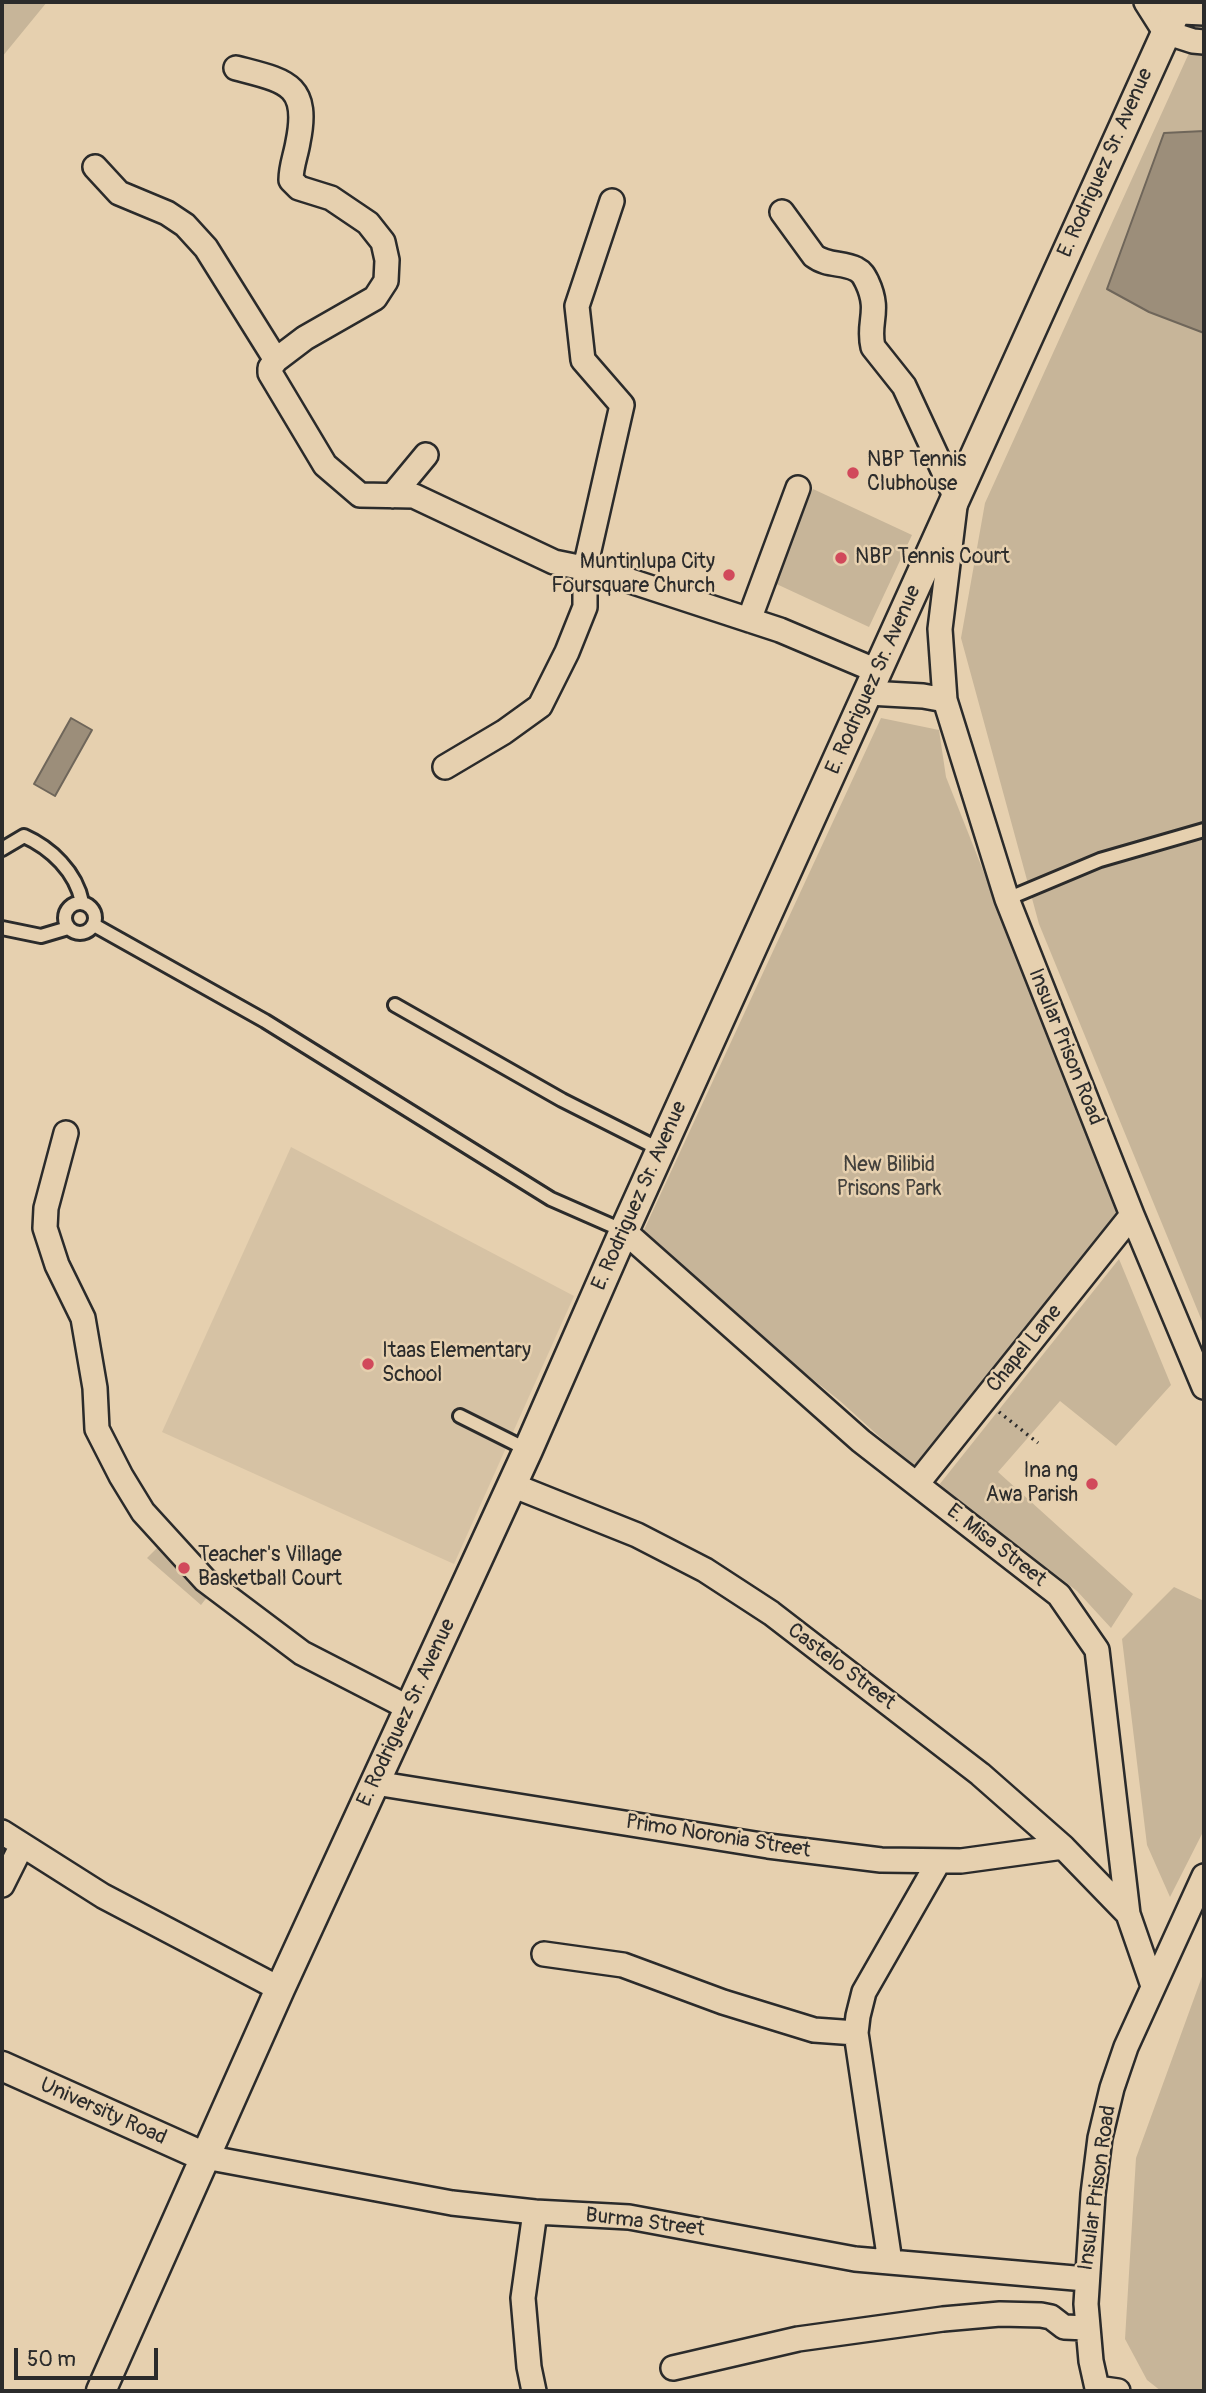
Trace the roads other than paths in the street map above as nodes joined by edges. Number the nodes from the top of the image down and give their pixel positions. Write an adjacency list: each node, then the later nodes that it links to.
1 (1164, 12): 2 (street); 3 (street); 12 (street, E. Rodriguez Sr. Avenue)
2 (1204, 13)
3 (1204, 42)
4 (236, 68): 8 (street)
5 (95, 167): 8 (street)
6 (612, 201): 13 (street)
7 (782, 212): 12 (street)
8 (276, 360): 11 (street)
9 (426, 455): 11 (street)
10 (797, 488): 14 (street)
11 (392, 496): 13 (street)
12 (956, 498): 15 (street, E. Rodriguez Sr. Avenue); 16 (street, Insular Prison Road)
13 (584, 568): 14 (street); 17 (street)
14 (749, 620): 15 (street)
15 (873, 682): 16 (street); 27 (street, E. Rodriguez Sr. Avenue)
16 (945, 699): 20 (street, Insular Prison Road)
17 (445, 767)
18 (1204, 830): 20 (lane)
19 (2, 849): 21 (lane)
20 (1007, 899): 28 (street, Insular Prison Road)
21 (82, 902): 22 (lane); 24 (lane)
22 (94, 925): 24 (lane); 29 (lane)
23 (2, 928): 24 (lane)
24 (68, 928)
25 (395, 1005): 27 (lane)
26 (66, 1133): 35 (street)
27 (661, 1151): 29 (street, E. Rodriguez Sr. Avenue)
28 (1132, 1215): 30 (street, Insular Prison Road); 33 (street, Chapel Lane)
29 (624, 1231): 32 (street, E. Rodriguez Sr. Avenue); 33 (street, E. Misa Street)
30 (1204, 1387)
31 (460, 1416): 32 (lane)
32 (528, 1450): 34 (street, E. Rodriguez Sr. Avenue)
33 (917, 1484): 43 (street, E. Misa Street)
34 (512, 1485): 35 (street, E. Rodriguez Sr. Avenue); 39 (street, Castelo Street)
35 (409, 1708): 36 (street, E. Rodriguez Sr. Avenue)
36 (375, 1783): 40 (street, Primo Noronia Street); 46 (street, E. Rodriguez Sr. Avenue)
37 (2, 1832): 38 (street)
38 (22, 1845): 42 (street); 46 (street)
39 (1063, 1847): 40 (street, Primo Noronia Street); 43 (street, Castelo Street)
40 (939, 1861): 47 (street)
41 (1204, 1877): 45 (street, Insular Prison Road)
42 (2, 1885)
43 (1128, 1914): 45 (street, E. Misa Street)
44 (544, 1954): 47 (street)
45 (1153, 1986): 52 (street, Insular Prison Road)
46 (280, 1989): 49 (street, E. Rodriguez Sr. Avenue)
47 (856, 2033): 51 (street)
48 (2, 2066): 49 (street, University Road)
49 (205, 2157): 50 (street, Burma Street); 56 (street, E. Rodriguez Sr. Avenue)
50 (535, 2213): 51 (street, Burma Street); 57 (street)
51 (890, 2262): 52 (street, Burma Street)
52 (1086, 2279): 53 (street, Insular Prison Road)
53 (1087, 2328): 54 (street); 55 (street, Insular Prison Road)
54 (673, 2368)
55 (1104, 2390)
56 (101, 2391)
57 (534, 2391)

